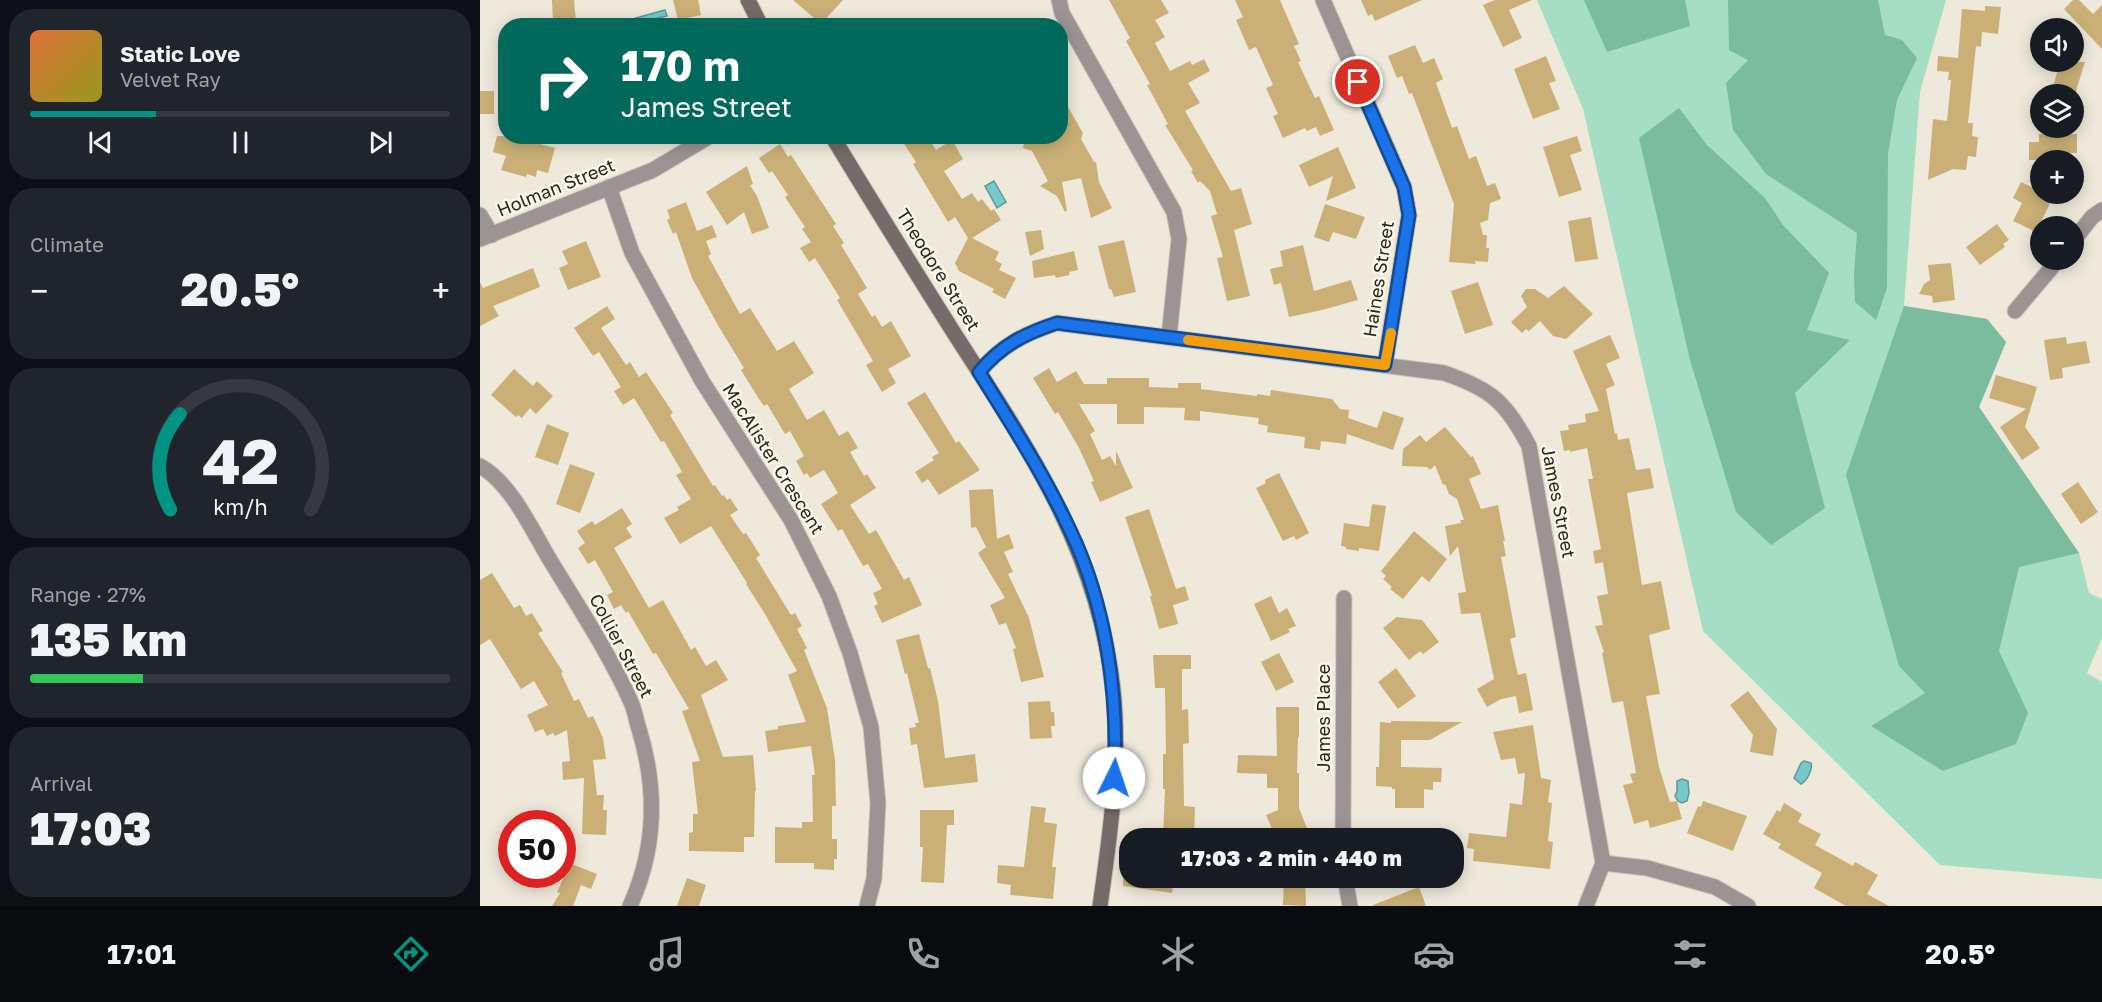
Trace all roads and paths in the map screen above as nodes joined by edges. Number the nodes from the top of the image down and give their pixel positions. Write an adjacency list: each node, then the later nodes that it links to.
1 (748, 0): 5 (main road)
2 (759, 0): 6 (main road)
3 (1059, 0): 7 (street)
4 (1323, 0): 19 (street, Haines Street)
5 (757, 18)
6 (767, 18)
7 (1065, 18)
8 (1068, 24): 18 (street)
9 (697, 144): 11 (street, Holman Street)
10 (837, 144): 20 (main road, Theodore Street)
11 (609, 187): 15 (street, Holman Street); 27 (street, MacAlister Crescent)
12 (2102, 210): 14 (street)
13 (480, 215): 15 (street)
14 (2084, 227)
15 (486, 237)
16 (2050, 270): 17 (street)
17 (2015, 311)
18 (1169, 337): 19 (street, James Street); 20 (street, James Street)
19 (1385, 365): 24 (street, James Street)
20 (979, 372): 28 (main road, Theodore Street)
21 (480, 466): 26 (street, Collier Street)
22 (1344, 598): 23 (street, James Place)
23 (1343, 828)
24 (1603, 863): 30 (street); 31 (street)
25 (1347, 888): 29 (street)
26 (630, 906)
27 (867, 906)
28 (1100, 906)
29 (1350, 906)
30 (1586, 906)
31 (1748, 906)

